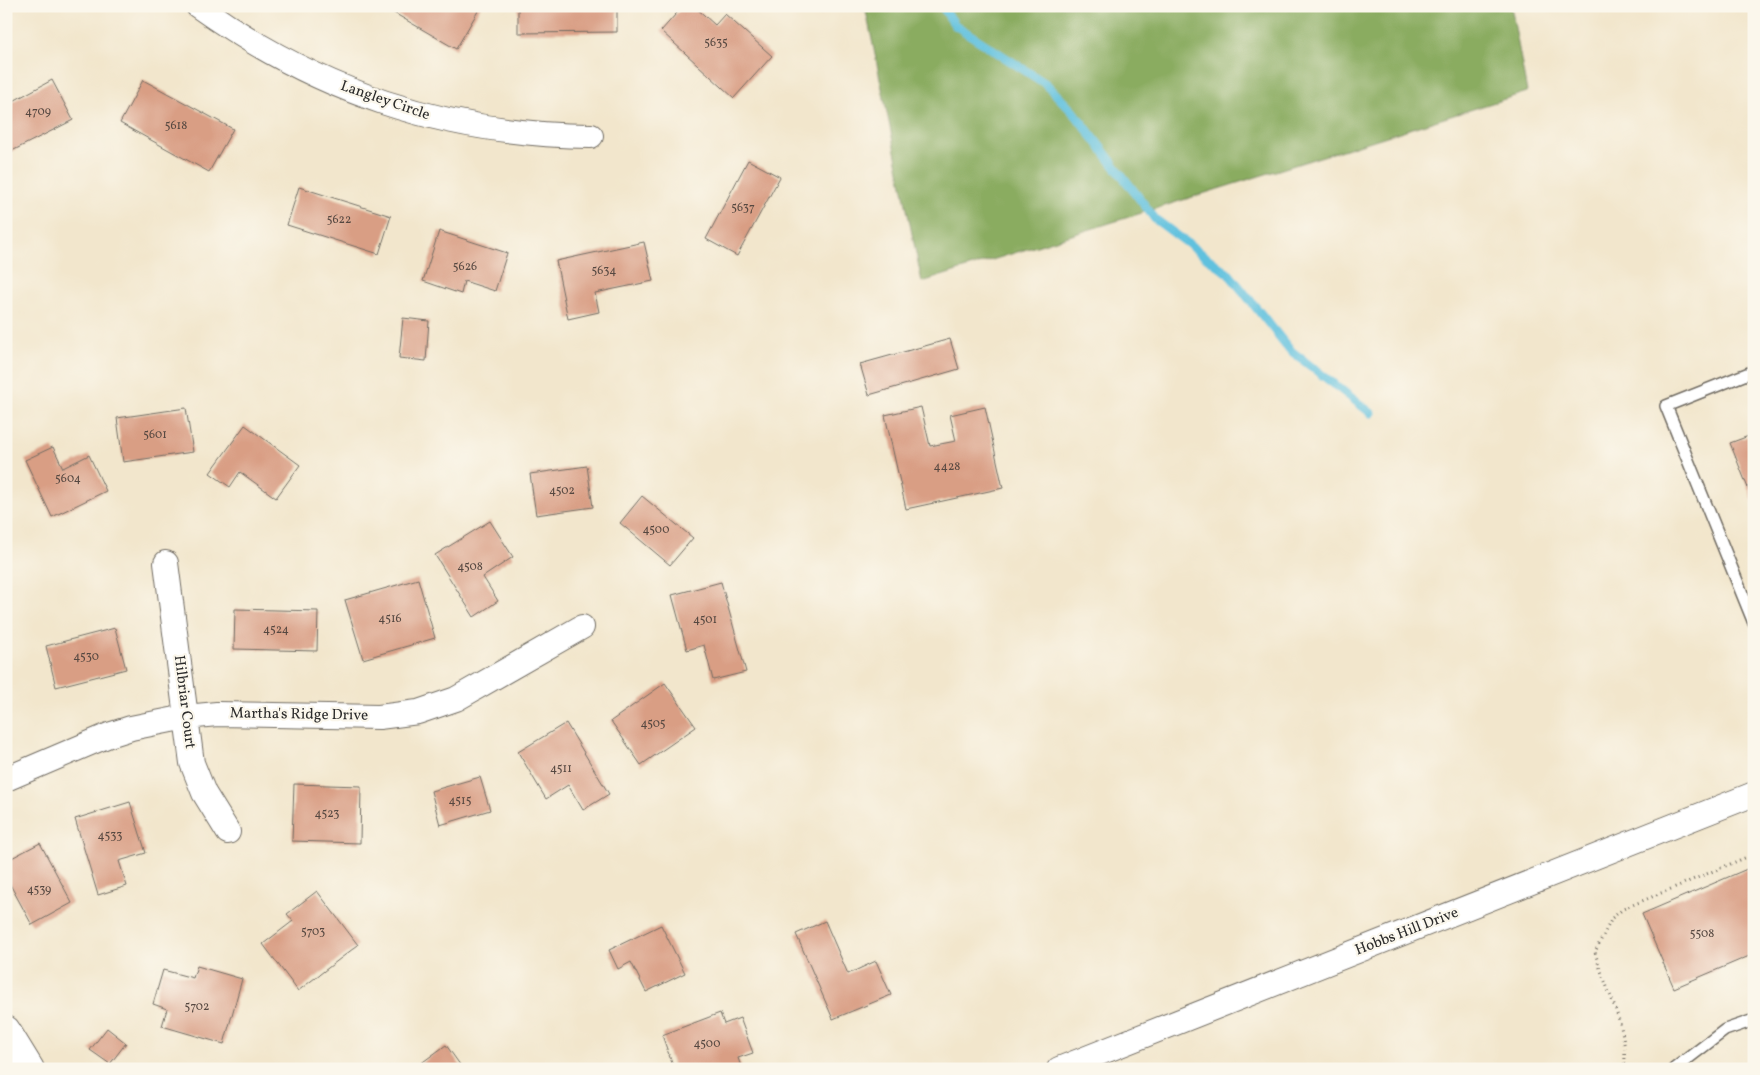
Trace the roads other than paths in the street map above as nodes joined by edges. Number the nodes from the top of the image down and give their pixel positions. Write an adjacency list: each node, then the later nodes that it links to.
1 (198, 6): 2 (street, Langley Circle)
2 (591, 136)
3 (1754, 371): 5 (lane)
4 (166, 563): 7 (street, Hilbriar Court)
5 (1754, 623)
6 (582, 627): 7 (street, Martha's Ridge Drive)
7 (186, 717): 8 (street, Martha's Ridge Drive); 10 (street, Hilbriar Court)
8 (6, 779)
9 (1754, 794): 14 (street, Hobbs Hill Drive)
10 (228, 832)
11 (1754, 1020): 15 (lane)
12 (6, 1030): 13 (street)
13 (30, 1069)
14 (1059, 1069)
15 (1674, 1069)

